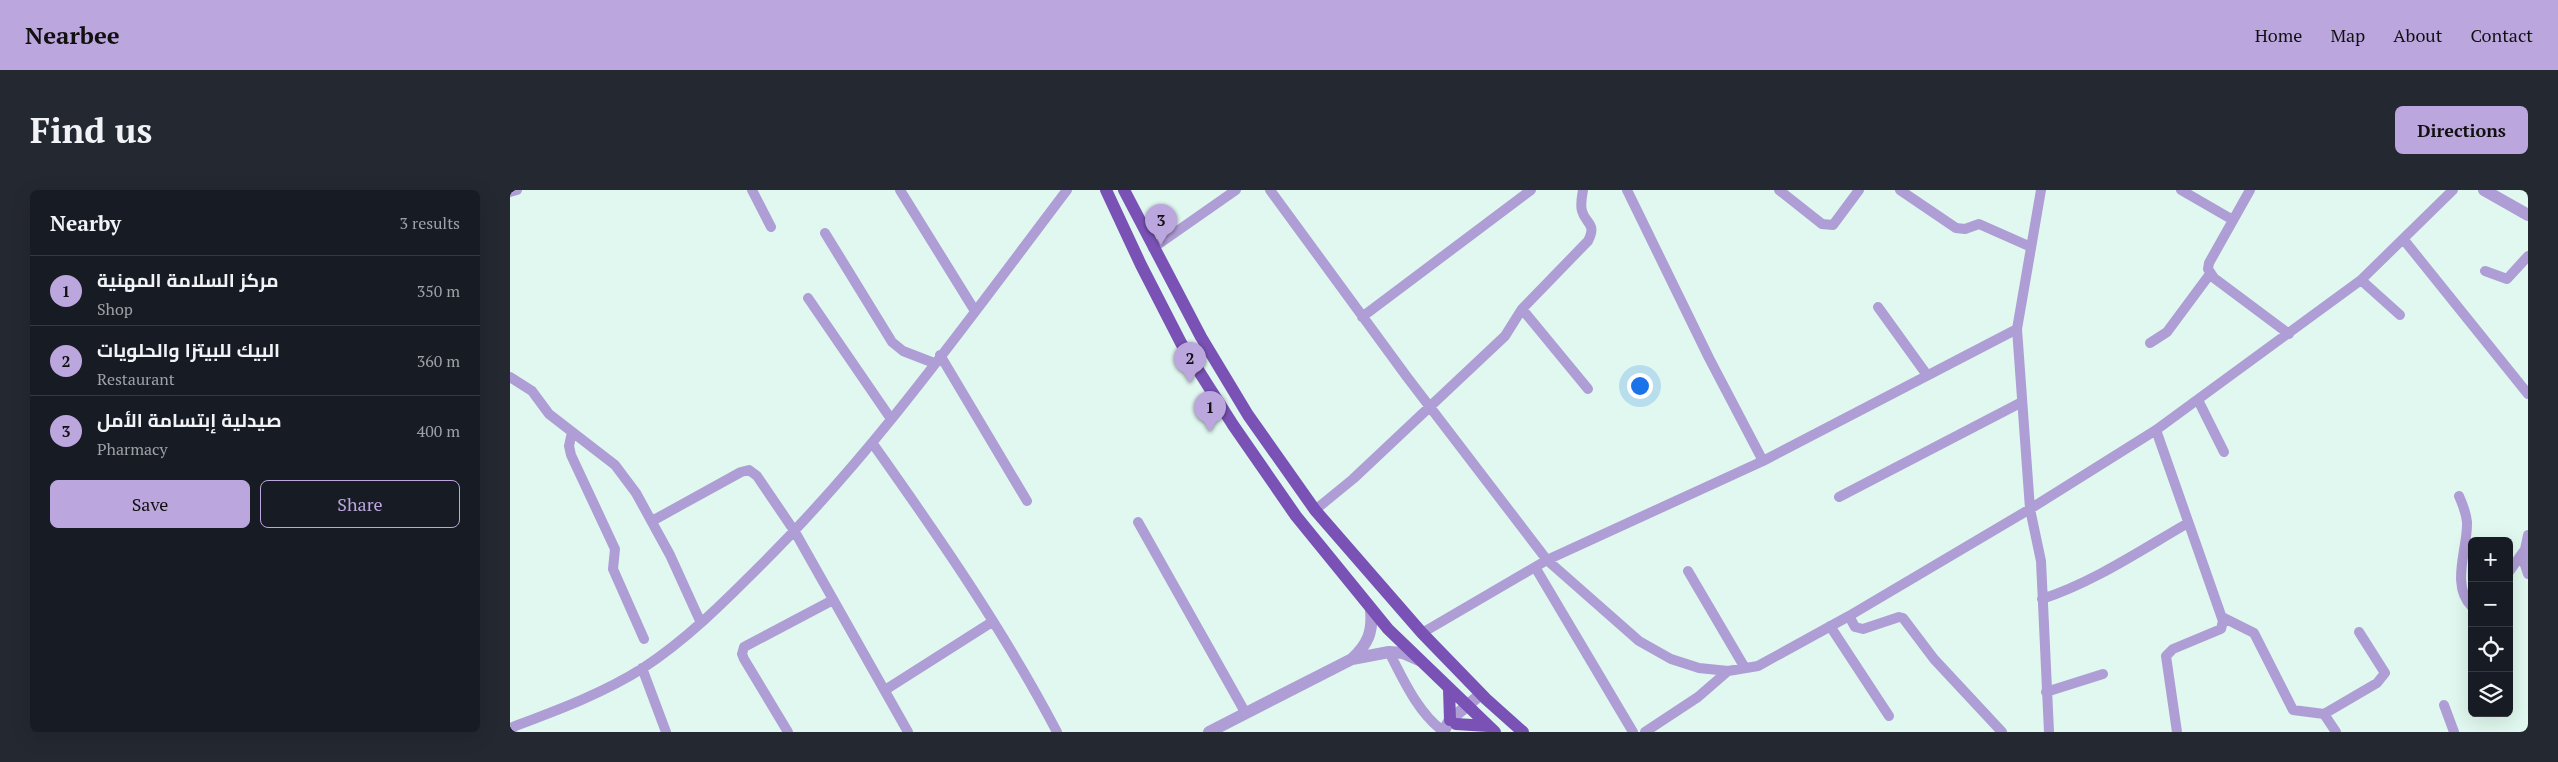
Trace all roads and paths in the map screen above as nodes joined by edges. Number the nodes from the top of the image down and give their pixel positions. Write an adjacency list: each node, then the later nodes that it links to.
1 (517, 190): 20 (street)
2 (752, 190): 23 (street)
3 (900, 190): 35 (street)
4 (1067, 190): 35 (street)
5 (1106, 190): 74 (main road)
6 (1124, 190): 27 (main road)
7 (1236, 190): 27 (street)
8 (1270, 190): 37 (street)
9 (1531, 190): 37 (street)
10 (1584, 190): 34 (street)
11 (1627, 190): 54 (street)
12 (1779, 190): 13 (street)
13 (1860, 190)
14 (1900, 190): 26 (street)
15 (2041, 190): 26 (street)
16 (2181, 190): 22 (street)
17 (2250, 190): 22 (street)
18 (2453, 190): 25 (street)
19 (2484, 190): 21 (street)
20 (510, 192)
21 (2528, 215)
22 (2233, 220): 30 (street)
23 (771, 227)
24 (825, 232): 41 (street)
25 (2404, 240): 31 (street); 45 (street)
26 (2031, 247): 38 (street)
27 (1154, 248): 59 (main road)
28 (2528, 256): 29 (street)
29 (2485, 271)
30 (2210, 274): 39 (street); 40 (street)
31 (2361, 280): 36 (street); 39 (street)
32 (808, 298): 49 (street)
33 (1878, 307): 42 (street)
34 (1522, 310): 44 (street); 48 (street)
35 (975, 311): 41 (street)
36 (2400, 315)
37 (1362, 317): 48 (street)
38 (2016, 329): 42 (street); 47 (street)
39 (2289, 334): 46 (street)
40 (2150, 343)
41 (937, 359): 49 (street); 57 (street)
42 (1928, 375): 54 (street)
43 (510, 377): 51 (street)
44 (1588, 389)
45 (2528, 394)
46 (2198, 400): 50 (street); 53 (street)
47 (2022, 402): 56 (street); 58 (street)
48 (1431, 406): 59 (street); 66 (street)
49 (891, 419): 52 (street)
50 (2156, 430): 58 (street); 62 (street)
51 (572, 432): 60 (street); 82 (street)
52 (873, 444): 63 (street); 77 (street)
53 (2224, 452)
54 (1763, 460): 66 (street)
55 (2459, 496): 73 (street)
56 (1839, 497)
57 (1027, 501)
58 (2030, 509): 71 (street); 75 (street)
59 (1315, 510): 81 (main road)
60 (652, 521): 63 (street); 78 (street)
61 (1138, 522): 96 (street)
62 (2188, 523): 71 (street); 76 (street)
63 (795, 532): 72 (street); 78 (street)
64 (2528, 535): 65 (street)
65 (2523, 552): 67 (street); 70 (street)
66 (1547, 560): 68 (street); 88 (street)
67 (2513, 566)
68 (1535, 567): 81 (street); 108 (street)
69 (1688, 571): 87 (street)
70 (2528, 574)
71 (2042, 599): 92 (street)
72 (833, 600): 91 (street); 103 (street)
73 (2468, 601)
74 (1371, 610): 84 (street); 85 (main road)
75 (1849, 616): 79 (street); 110 (street)
76 (2222, 617): 97 (street); 112 (street)
77 (992, 622): 91 (street); 105 (street)
78 (701, 623): 86 (street)
79 (1830, 626): 87 (street); 98 (street)
80 (2359, 632): 97 (street)
81 (1422, 633): 93 (main road)
82 (644, 639)
83 (1389, 652): 84 (street); 85 (street); 99 (street)
84 (1352, 659): 96 (street)
85 (1419, 660): 90 (main road)
86 (642, 668): 100 (street); 102 (street)
87 (1745, 668): 88 (street)
88 (1728, 671): 109 (street)
89 (2103, 674): 92 (street)
90 (1449, 689): 95 (main road); 99 (main road)
91 (885, 690): 104 (street)
92 (2046, 692): 111 (street)
93 (1483, 697): 95 (street); 107 (main road)
94 (2444, 705): 114 (street)
95 (1470, 708): 99 (street); 101 (main road)
96 (1245, 712): 106 (street)
97 (2324, 714): 113 (street)
98 (1889, 716)
99 (1448, 727): 101 (main road)
100 (510, 728)
101 (1491, 729)
102 (666, 732)
103 (788, 732)
104 (908, 732)
105 (1057, 732)
106 (1210, 732)
107 (1523, 732)
108 (1633, 732)
109 (1645, 732)
110 (2002, 732)
111 (2049, 732)
112 (2177, 732)
113 (2336, 732)
114 (2454, 732)

